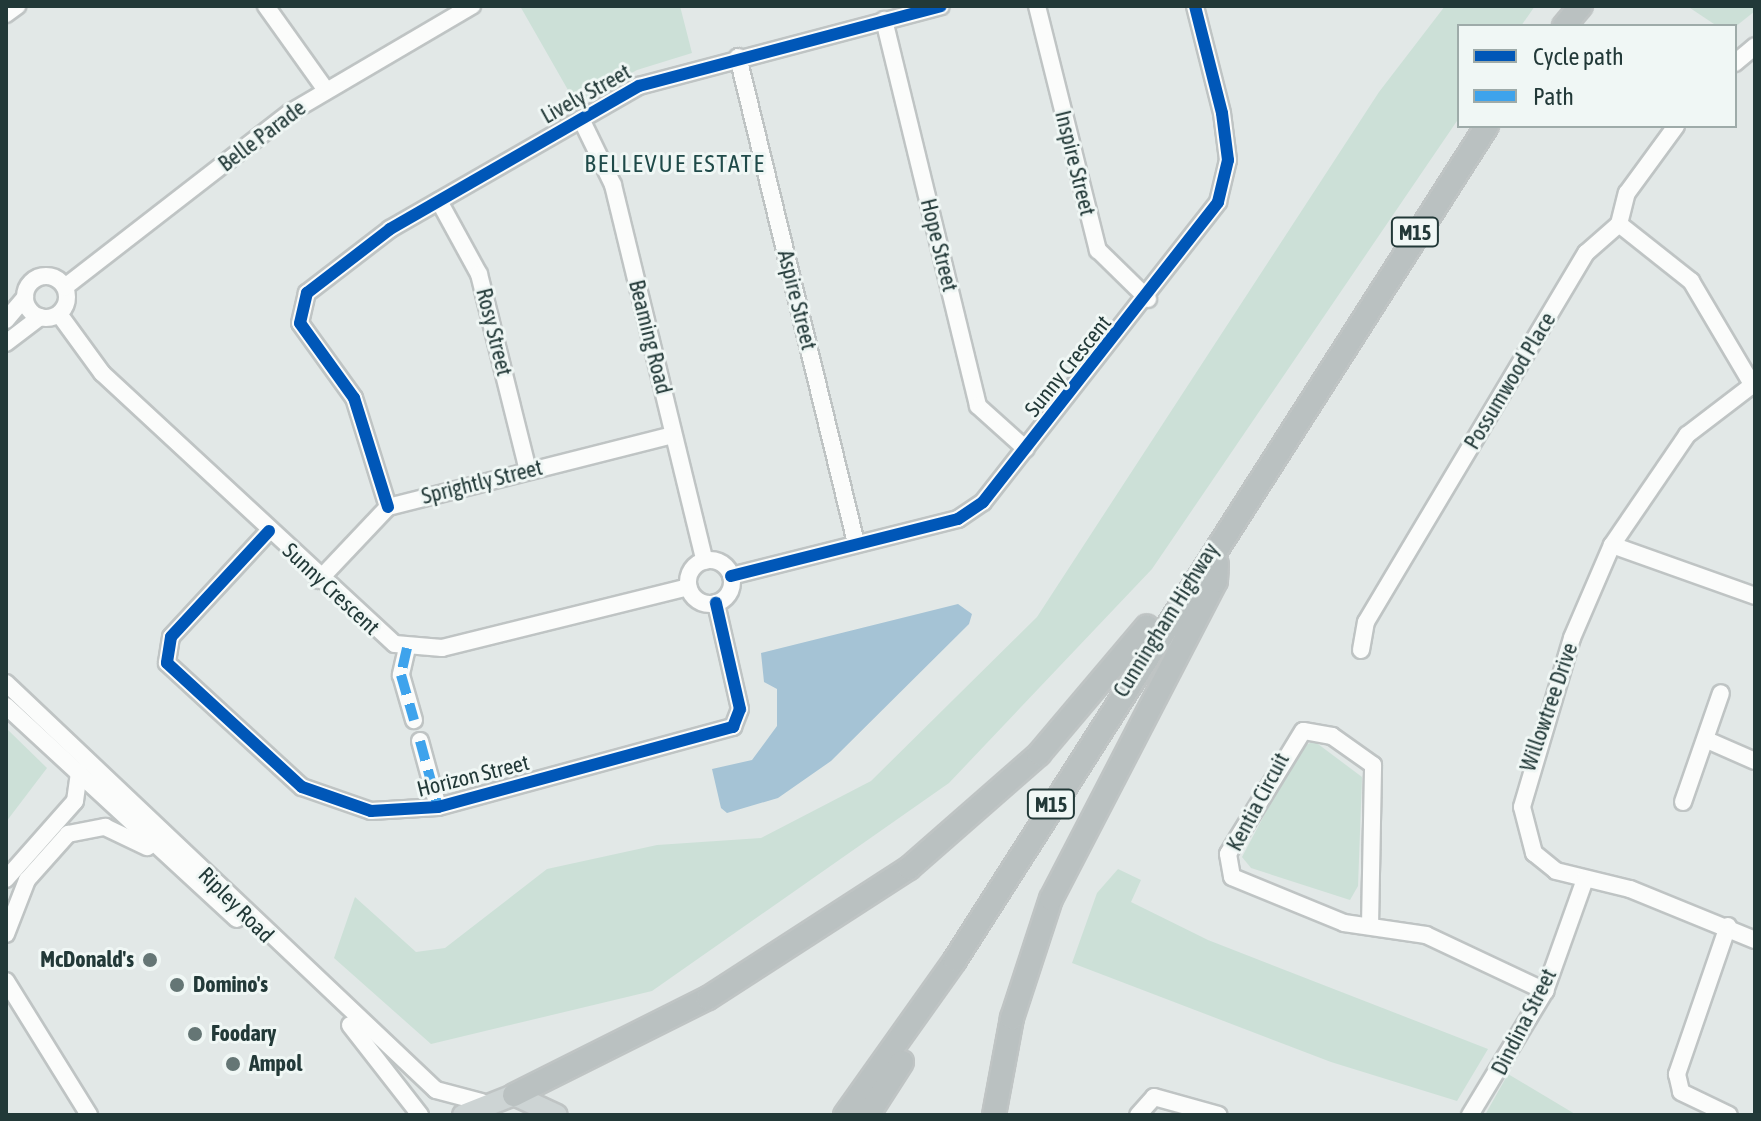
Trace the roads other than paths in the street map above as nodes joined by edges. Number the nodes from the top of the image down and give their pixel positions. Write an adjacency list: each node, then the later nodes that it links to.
1 (17, 6): 8 (street)
2 (266, 6): 14 (street)
3 (472, 6): 14 (street, Belle Parade)
4 (941, 6): 9 (street, Lively Street)
5 (1037, 6): 23 (street, Inspire Street)
6 (1195, 6): 23 (street, Sunny Crescent)
7 (1581, 6): 10 (highway)
8 (6, 14)
9 (884, 20): 12 (street, Lively Street); 30 (street, Hope Street)
10 (1568, 24)
11 (1755, 46): 13 (street)
12 (738, 57): 15 (street, Lively Street); 35 (street, Aspire Street)
13 (1737, 61)
14 (326, 90): 21 (street, Belle Parade)
15 (581, 119): 19 (street, Lively Street); 29 (street, Beaming Road)
16 (1486, 128): 32 (highway, Cunningham Highway / M15)
17 (1502, 128): 38 (highway, Cunningham Highway / M15)
18 (1675, 128): 20 (street, Possumwood Place)
19 (439, 201): 31 (street, Rosy Street); 33 (street, Lively Street)
20 (1619, 224): 28 (street); 45 (street, Possumwood Place)
21 (65, 287): 22 (street); 24 (street)
22 (25, 297): 25 (street); 26 (street)
23 (1148, 299): 30 (street, Sunny Crescent)
24 (59, 314): 25 (street); 34 (street, Sunny Crescent)
25 (40, 317): 27 (street)
26 (6, 320)
27 (6, 343)
28 (1754, 384): 36 (street, Willowtree Drive)
29 (673, 435): 31 (street, Sprightly Street); 37 (street, Beaming Road)
30 (1026, 449): 35 (street, Sunny Crescent)
31 (528, 471): 33 (street, Sprightly Street)
32 (1251, 488): 67 (highway); 73 (highway, Cunningham Highway / M15)
33 (388, 507): 40 (street)
34 (269, 531): 40 (street, Sunny Crescent); 55 (street, Horizon Street)
35 (856, 543): 39 (street, Sunny Crescent)
36 (1612, 545): 42 (street); 58 (street, Willowtree Drive)
37 (705, 561): 39 (street); 41 (street)
38 (1217, 564): 74 (highway, Cunningham Highway / M15); 75 (highway)
39 (731, 576): 43 (street)
40 (319, 580): 44 (street, Sunny Crescent)
41 (689, 587): 43 (street); 44 (street)
42 (1755, 596)
43 (716, 603): 55 (street, Horizon Street)
44 (407, 648): 49 (street)
45 (1361, 650)
46 (6, 683): 68 (street, Ripley Road)
47 (1721, 693): 50 (street)
48 (6, 706): 53 (street, Ripley Road)
49 (414, 720)
50 (1707, 740): 52 (street); 54 (street)
51 (420, 741): 55 (street)
52 (1755, 761)
53 (79, 773): 56 (street); 57 (street, Ripley Road)
54 (1683, 802)
55 (438, 807)
56 (9, 871)
57 (191, 878): 59 (street); 70 (street, Ripley Road)
58 (1585, 879): 62 (street, Willowtree Drive); 66 (street, Dindina Street)
59 (27, 880): 60 (street); 63 (street)
60 (6, 890)
61 (1370, 926): 61 (street, Kentia Circuit); 66 (street, Kentia Circuit)
62 (1728, 926): 64 (street, Willowtree Drive); 79 (street)
63 (6, 934)
64 (1755, 940)
65 (6, 981): 69 (street)
66 (1545, 991): 78 (street, Dindina Street)
67 (514, 1095): 68 (main road); 72 (main road)
68 (481, 1102): 71 (main road)
69 (89, 1115)
70 (420, 1115)
71 (463, 1115)
72 (557, 1115)
73 (845, 1115)
74 (868, 1115)
75 (994, 1115)
76 (1138, 1115): 77 (street)
77 (1219, 1115)
78 (1470, 1115)
79 (1729, 1115)

